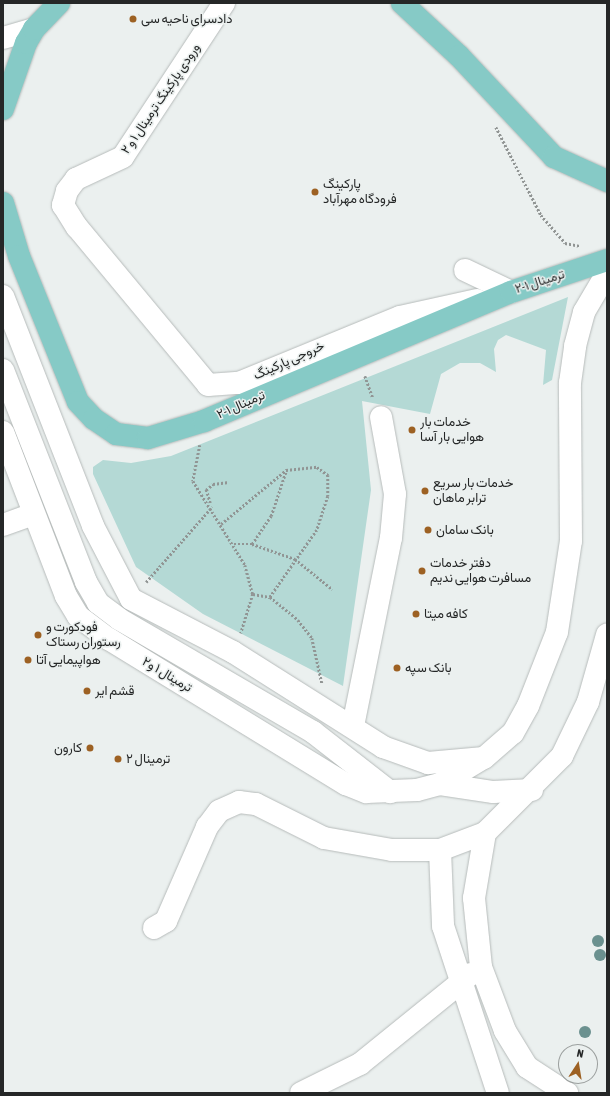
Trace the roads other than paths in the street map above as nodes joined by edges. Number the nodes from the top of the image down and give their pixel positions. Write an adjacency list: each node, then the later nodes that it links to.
1 (59, 3): 4 (main road)
2 (224, 3): 10 (street, ورودی پارکینگ ترمینال ۱ و ۲)
3 (402, 3): 7 (main road)
4 (34, 29): 5 (street); 6 (main road)
5 (3, 38)
6 (3, 107)
7 (607, 181)
8 (3, 203): 13 (main road, ترمینال ۱-۲)
9 (607, 260): 13 (main road, ترمینال ۱-۲)
10 (116, 270): 13 (street, خروجی پارکینگ)
11 (465, 270): 13 (street)
12 (607, 273): 22 (street)
13 (511, 292)
14 (3, 296): 21 (street)
15 (3, 370): 25 (street)
16 (381, 417): 21 (street)
17 (3, 432): 18 (street, ترمینال ۱ و۲)
18 (33, 514): 19 (street); 25 (street, ترمینال ۱ و۲)
19 (3, 525)
20 (607, 635): 24 (street)
21 (353, 726): 22 (street)
22 (484, 758): 23 (street)
23 (440, 784): 24 (street); 25 (street, ترمینال ۱ و۲)
24 (532, 790): 26 (street)
25 (390, 792)
26 (485, 833): 27 (street); 29 (street)
27 (440, 850): 28 (street); 30 (street)
28 (154, 928)
29 (481, 967): 30 (street); 33 (street)
30 (459, 982): 31 (street); 32 (street)
31 (301, 1093)
32 (498, 1093)
33 (567, 1093)

